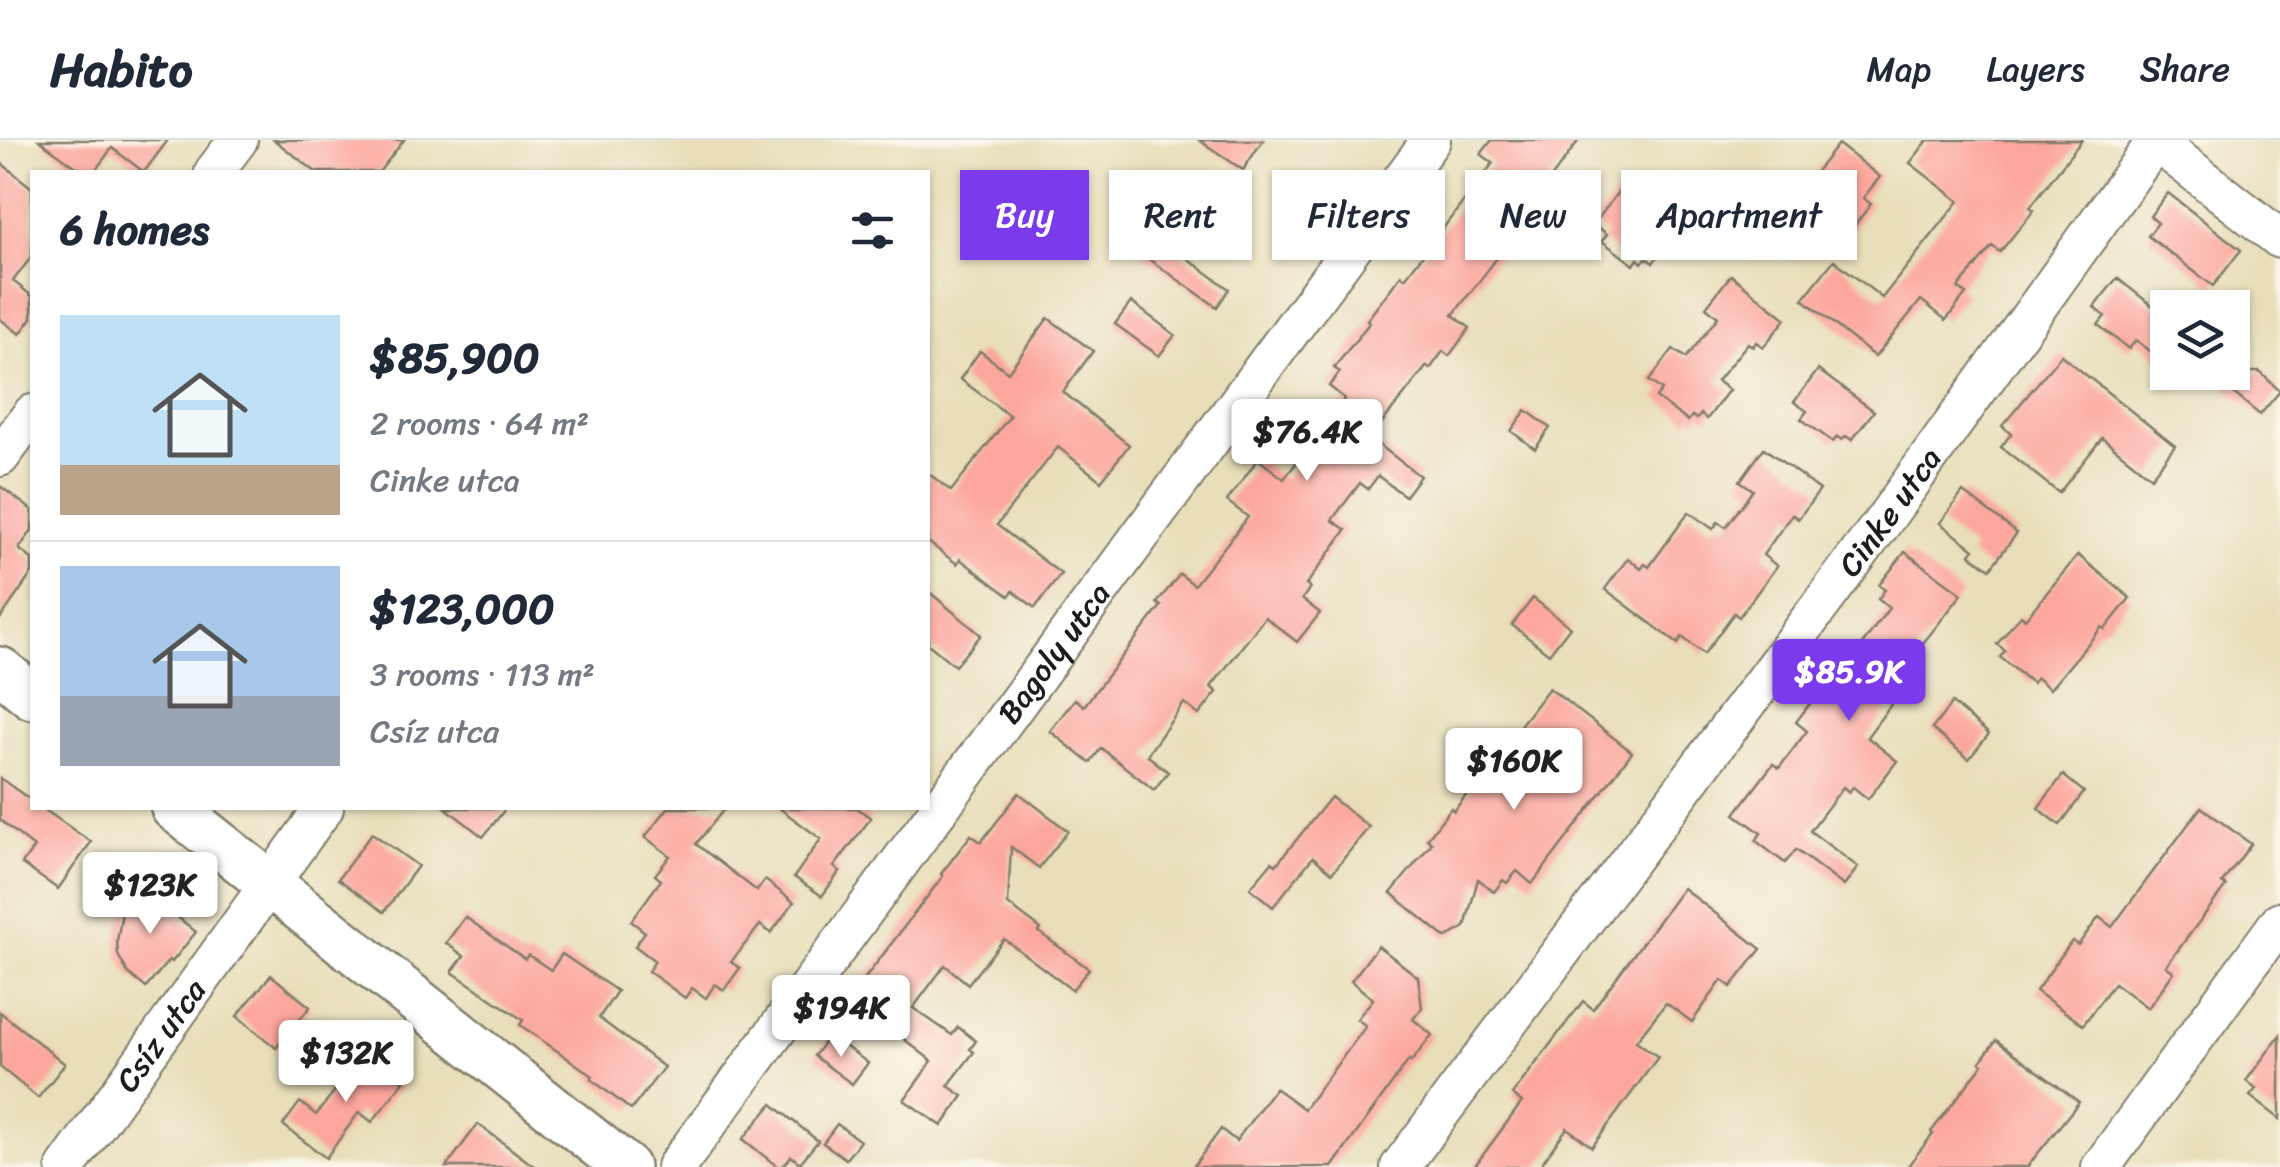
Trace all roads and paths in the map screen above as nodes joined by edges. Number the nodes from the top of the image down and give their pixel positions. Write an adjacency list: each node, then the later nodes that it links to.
1 (238, 140): 4 (street)
2 (1431, 140): 16 (street, Bagoly utca)
3 (2156, 141): 5 (street); 17 (street, Cinke utca)
4 (216, 170)
5 (2280, 238)
6 (30, 417): 7 (street)
7 (0, 457)
8 (0, 670): 9 (street)
9 (30, 694)
10 (177, 810): 12 (street)
11 (323, 810): 12 (street, Csíz utca)
12 (270, 884): 14 (street, Csíz utca); 15 (street)
13 (2280, 922): 18 (street)
14 (66, 1167)
15 (626, 1167)
16 (676, 1167)
17 (1400, 1167)
18 (2101, 1167)

